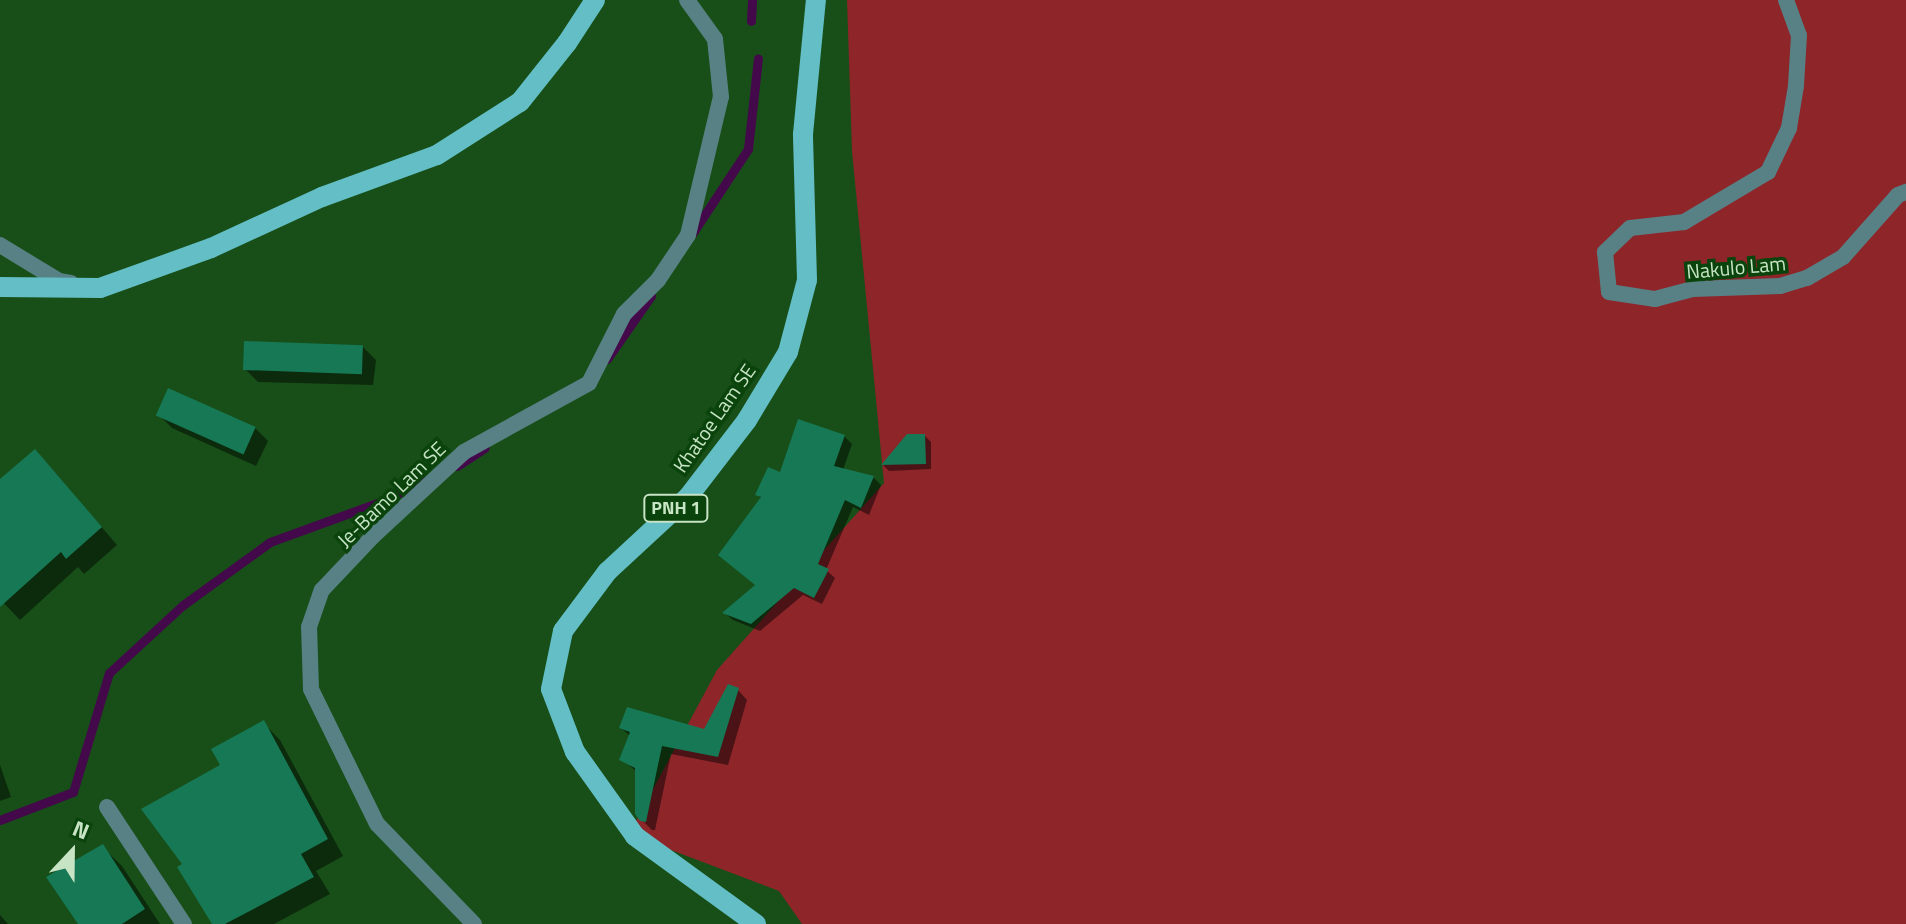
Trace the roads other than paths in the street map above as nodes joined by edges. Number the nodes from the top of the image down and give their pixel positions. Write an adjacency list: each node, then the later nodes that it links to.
1 (595, 0): 8 (main road)
2 (687, 0): 11 (street, Je-Bamo Lam SE)
3 (816, 0): 12 (main road, Khatoe Lam SE / PNH 1)
4 (1786, 0): 5 (street, Nakulo Lam)
5 (1906, 192)
6 (0, 245): 8 (street)
7 (0, 287): 8 (main road)
8 (100, 288)
9 (107, 807): 10 (street)
10 (184, 924)
11 (474, 924)
12 (756, 924)

